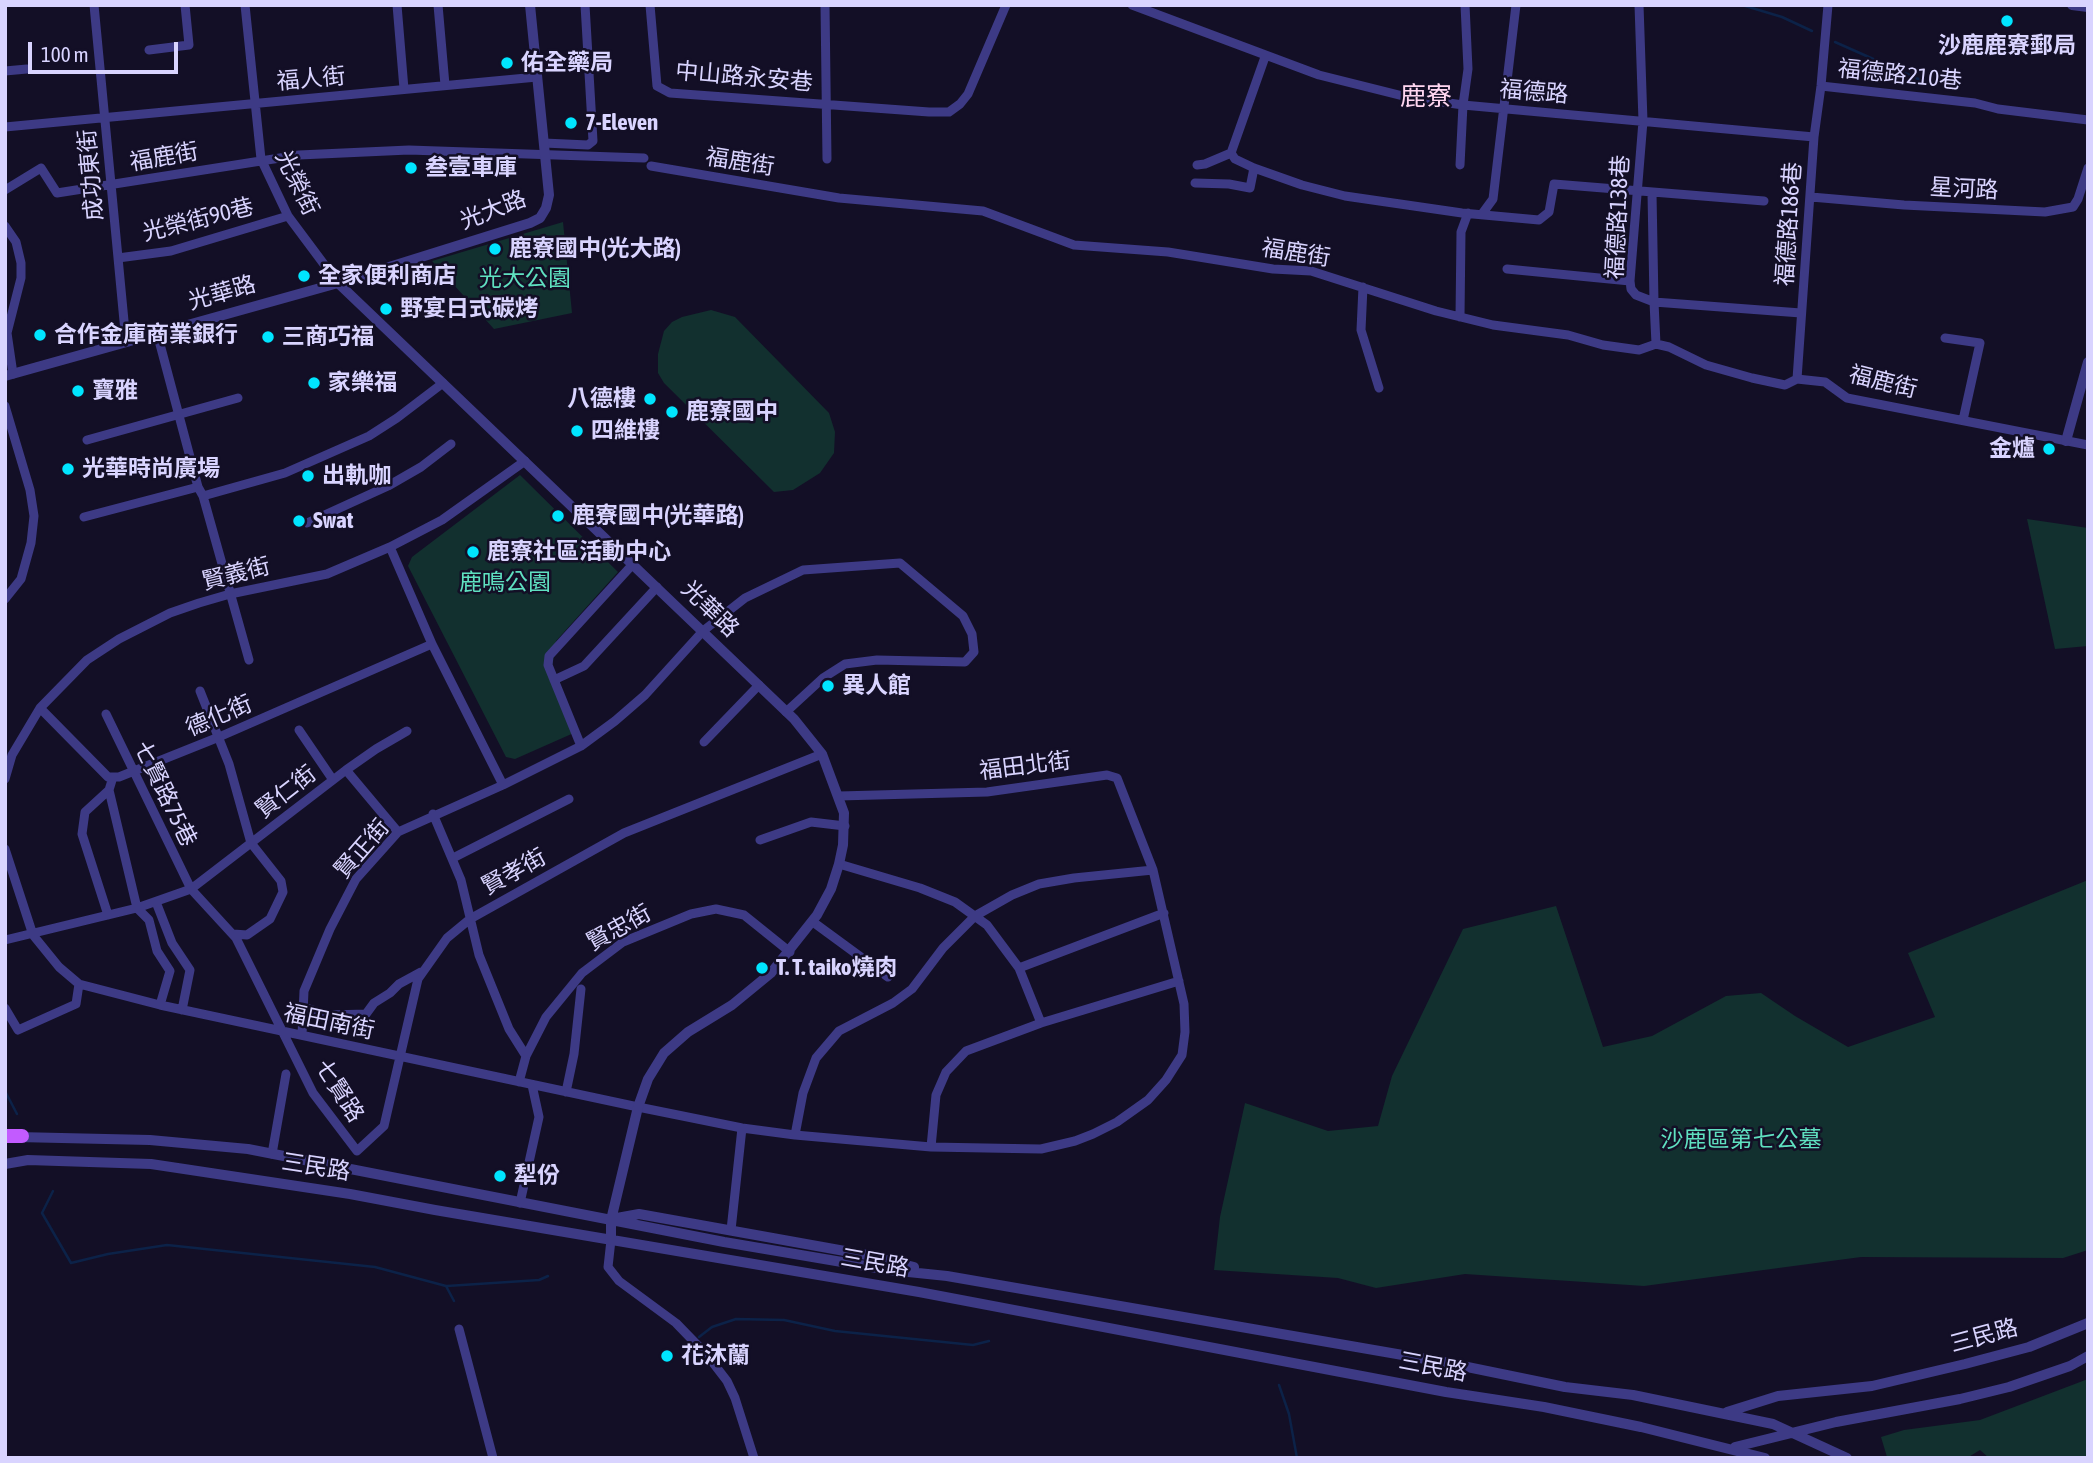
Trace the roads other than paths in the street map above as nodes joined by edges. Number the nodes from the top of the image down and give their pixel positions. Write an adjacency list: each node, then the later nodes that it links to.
1 (94, 5): 30 (street, 成功東街)
2 (185, 5): 18 (street)
3 (244, 5): 26 (street, 光榮街)
4 (397, 5): 25 (street)
5 (438, 5): 23 (street)
6 (530, 5): 22 (street, 光大路)
7 (585, 5): 35 (street)
8 (650, 5): 27 (street, 中山路永安巷)
9 (825, 5): 27 (street, 中山路永安巷)
10 (1006, 5): 27 (street, 中山路永安巷)
11 (1132, 5): 19 (street, 福德路)
12 (1465, 5): 28 (street)
13 (1516, 5): 29 (street)
14 (1639, 5): 32 (street, 福德路138巷)
15 (1828, 5): 24 (street)
16 (2072, 5): 17 (street)
17 (2088, 7)
18 (149, 50)
19 (1265, 57): 28 (street, 福德路); 36 (street)
20 (27, 69): 21 (street)
21 (5, 71)
22 (537, 77): 23 (street, 福人街); 35 (street, 光大路)
23 (445, 85): 25 (street, 福人街)
24 (1821, 86): 31 (street, 福德路210巷); 34 (street)
25 (404, 89): 26 (street, 福人街)
26 (253, 103): 30 (street, 福人街); 37 (street, 光榮街)
27 (825, 104): 38 (street, 中山路永安巷)
28 (1463, 105): 29 (street, 福德路); 40 (street)
29 (1503, 108): 32 (street, 福德路); 51 (street)
30 (105, 117): 33 (street, 福人街); 44 (street, 成功東街)
31 (2088, 120)
32 (1643, 121): 34 (street, 福德路); 46 (street, 福德路138巷)
33 (5, 127)
34 (1814, 137): 48 (street, 福德路186巷)
35 (544, 149): 37 (street, 福鹿街); 57 (street, 光大路); 58 (street, 福鹿街)
36 (1231, 153): 39 (street); 41 (street)
37 (261, 159): 44 (street, 福鹿街); 52 (street, 光榮街)
38 (827, 159)
39 (1197, 164)
40 (1460, 165)
41 (1254, 168): 43 (street); 50 (street)
42 (2088, 168): 48 (street, 星河路)
43 (1195, 183)
44 (111, 185): 45 (street, 福鹿街); 54 (street, 成功東街)
45 (5, 190)
46 (1637, 191): 47 (street); 51 (street); 56 (street, 福德路138巷)
47 (1652, 193): 49 (street); 59 (street)
48 (1811, 197): 60 (street, 福德路186巷)
49 (1764, 201)
50 (1468, 214): 51 (street); 61 (street)
51 (1482, 214)
52 (288, 216): 54 (street, 光榮街90巷); 57 (street, 光榮街)
53 (5, 226): 67 (street)
54 (118, 258): 64 (street, 成功東街)
55 (1507, 269): 56 (street)
56 (1630, 281): 59 (street, 福德路138巷)
57 (338, 283): 62 (street, 光華路); 69 (street, 光華路)
58 (1363, 287): 61 (street, 福鹿街); 70 (street)
59 (1654, 302): 60 (street, 福德路186巷); 65 (street, 福德路138巷)
60 (1801, 313): 68 (street, 福德路186巷)
61 (1460, 317): 65 (street, 福鹿街)
62 (157, 333): 64 (street, 光華路); 73 (street)
63 (1945, 338): 74 (street)
64 (125, 342): 67 (street, 光華路)
65 (1656, 344): 68 (street, 福鹿街)
66 (2088, 362): 76 (street)
67 (9, 375)
68 (1797, 379): 74 (street, 福鹿街)
69 (443, 383): 79 (street, 光華路); 80 (street)
70 (1379, 388)
71 (238, 398): 73 (street)
72 (5, 405): 87 (street)
73 (179, 414): 75 (street); 80 (street)
74 (1963, 420): 76 (street)
75 (87, 440)
76 (2066, 441): 78 (street)
77 (452, 444): 82 (street)
78 (2088, 445)
79 (525, 461): 83 (street, 賢義街); 84 (street, 光華路)
80 (200, 492): 81 (street); 86 (street)
81 (84, 517)
82 (307, 523)
83 (390, 547): 86 (street, 賢義街); 89 (street)
84 (633, 564): 85 (street, 光華路); 91 (street)
85 (657, 587): 88 (street, 光華路); 91 (street)
86 (230, 594): 90 (street); 94 (street, 賢義街)
87 (5, 599)
88 (703, 631): 92 (street, 光華路); 95 (street, 賢正街); 101 (street, 賢正街)
89 (432, 644): 99 (street, 德化街); 108 (street)
90 (249, 660)
91 (554, 680): 101 (street)
92 (759, 685): 95 (street, 光華路); 100 (street)
93 (201, 691): 99 (street)
94 (40, 708): 105 (street); 106 (street, 賢義街)
95 (786, 712): 102 (street, 光華路)
96 (106, 714): 104 (street, 七賢路75巷)
97 (299, 730): 107 (street)
98 (407, 731): 103 (street, 賢仁街)
99 (219, 737): 104 (street, 德化街); 116 (street)
100 (704, 741)
101 (580, 747): 108 (street, 賢正街)
102 (822, 754): 110 (street, 光華路); 127 (street, 賢孝街)
103 (346, 770): 107 (street, 賢仁街); 114 (street)
104 (134, 773): 105 (street, 德化街); 121 (street, 七賢路75巷)
105 (113, 777): 109 (street)
106 (5, 779)
107 (333, 780): 116 (street, 賢仁街)
108 (503, 785): 112 (street, 賢正街)
109 (109, 790): 123 (street); 125 (street)
110 (839, 796): 113 (street, 光華路); 120 (street, 福田北街)
111 (569, 799): 118 (street)
112 (433, 814): 114 (street, 賢正街); 118 (street)
113 (845, 826): 115 (street); 119 (street, 光華路)
114 (398, 832): 140 (street, 賢正街)
115 (760, 840)
116 (251, 843): 121 (street, 賢仁街); 129 (street)
117 (5, 849): 130 (street)
118 (453, 858): 127 (street)
119 (839, 864): 126 (street); 128 (street, 光華路)
120 (1153, 870): 124 (street, 福田北街); 126 (street)
121 (191, 889): 122 (street); 129 (street, 七賢路)
122 (156, 902): 123 (street); 142 (street)
123 (137, 908): 125 (street); 139 (street)
124 (1164, 913): 133 (street); 136 (street, 福田北街)
125 (108, 915): 130 (street)
126 (975, 916): 133 (street); 154 (street)
127 (470, 919): 134 (street, 賢孝街); 146 (street)
128 (813, 922): 132 (street, 光華路); 135 (street)
129 (233, 934): 144 (street, 七賢路)
130 (33, 935): 131 (street); 137 (street, 福田南街)
131 (5, 940)
132 (790, 952): 146 (street, 賢忠街); 152 (street, 光華路)
133 (1019, 968): 143 (street)
134 (424, 971): 140 (street); 147 (street, 賢孝街)
135 (888, 976)
136 (1179, 981): 143 (street); 158 (street, 福田北街)
137 (79, 984): 139 (street, 福田南街); 141 (street)
138 (581, 989): 151 (street)
139 (160, 1005): 142 (street, 福田南街)
140 (303, 1007): 145 (street, 賢正街)
141 (5, 1008)
142 (182, 1010): 144 (street, 福田南街)
143 (1041, 1023): 158 (street)
144 (282, 1031): 145 (street, 福田南街); 159 (street, 七賢路)
145 (302, 1035): 147 (street, 福田南街)
146 (526, 1056): 149 (street, 賢忠街)
147 (401, 1057): 149 (street, 福田南街); 159 (street, 賢孝街)
148 (286, 1074): 160 (street)
149 (519, 1082): 150 (street, 福田南街)
150 (532, 1085): 151 (street, 福田南街); 165 (street)
151 (566, 1092): 152 (street, 福田南街)
152 (638, 1107): 153 (street, 福田北街); 166 (street, 光華路)
153 (742, 1128): 154 (street, 福田北街); 167 (street)
154 (795, 1135): 158 (street, 福田北街)
155 (22, 1136): 156 (main road); 157 (street, 三民路)
156 (5, 1137)
157 (88, 1138): 160 (street, 三民路); 161 (street)
158 (930, 1147)
159 (356, 1151): 163 (street, 七賢路)
160 (272, 1154): 163 (street, 三民路)
161 (90, 1162): 162 (street, 三民路); 164 (street, 三民路)
162 (5, 1164)
163 (352, 1171): 164 (street); 165 (street, 三民路)
164 (350, 1194): 168 (street, 三民路)
165 (520, 1203): 166 (street, 三民路)
166 (611, 1220): 167 (street, 三民路); 168 (street, 光華路); 169 (street, 三民路)
167 (731, 1230): 169 (street, 三民路)
168 (611, 1240): 171 (street, 三民路); 179 (street)
169 (947, 1276): 170 (street, 三民路)
170 (1090, 1300): 171 (street); 175 (street, 三民路)
171 (1087, 1323): 177 (street, 三民路)
172 (2088, 1323): 175 (street, 三民路)
173 (459, 1329): 178 (street)
174 (2088, 1356): 176 (street, 三民路)
175 (1724, 1413): 176 (street, 三民路)
176 (1794, 1432): 177 (street, 三民路); 181 (street, 三民路)
177 (1732, 1448): 180 (street, 三民路)
178 (493, 1458)
179 (754, 1458)
180 (1765, 1458)
181 (1847, 1458)

